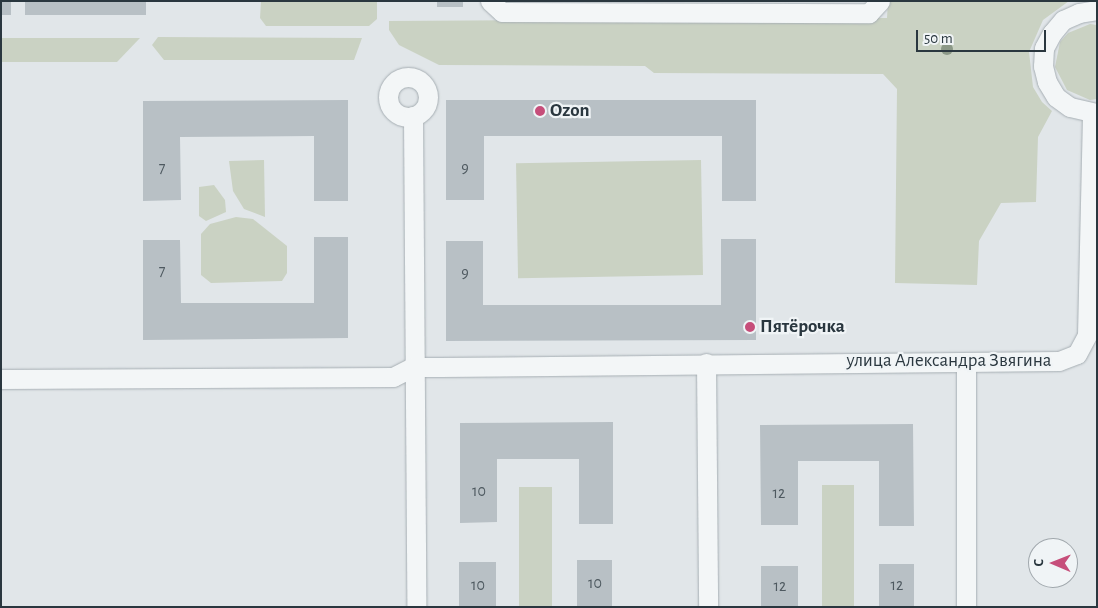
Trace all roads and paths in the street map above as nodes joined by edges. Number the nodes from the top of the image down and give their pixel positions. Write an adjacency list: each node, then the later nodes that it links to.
1 (490, 1): 3 (street)
2 (880, 1): 3 (street)
3 (686, 7)
4 (1096, 7): 5 (street)
5 (1094, 112): 7 (street, улица Александра Звягина)
6 (413, 116): 9 (street)
7 (966, 362): 8 (street, улица Александра Звягина); 13 (street)
8 (706, 363): 9 (street, улица Александра Звягина); 12 (street)
9 (413, 367): 10 (street); 11 (street)
10 (1, 379)
11 (416, 607)
12 (708, 607)
13 (966, 607)

